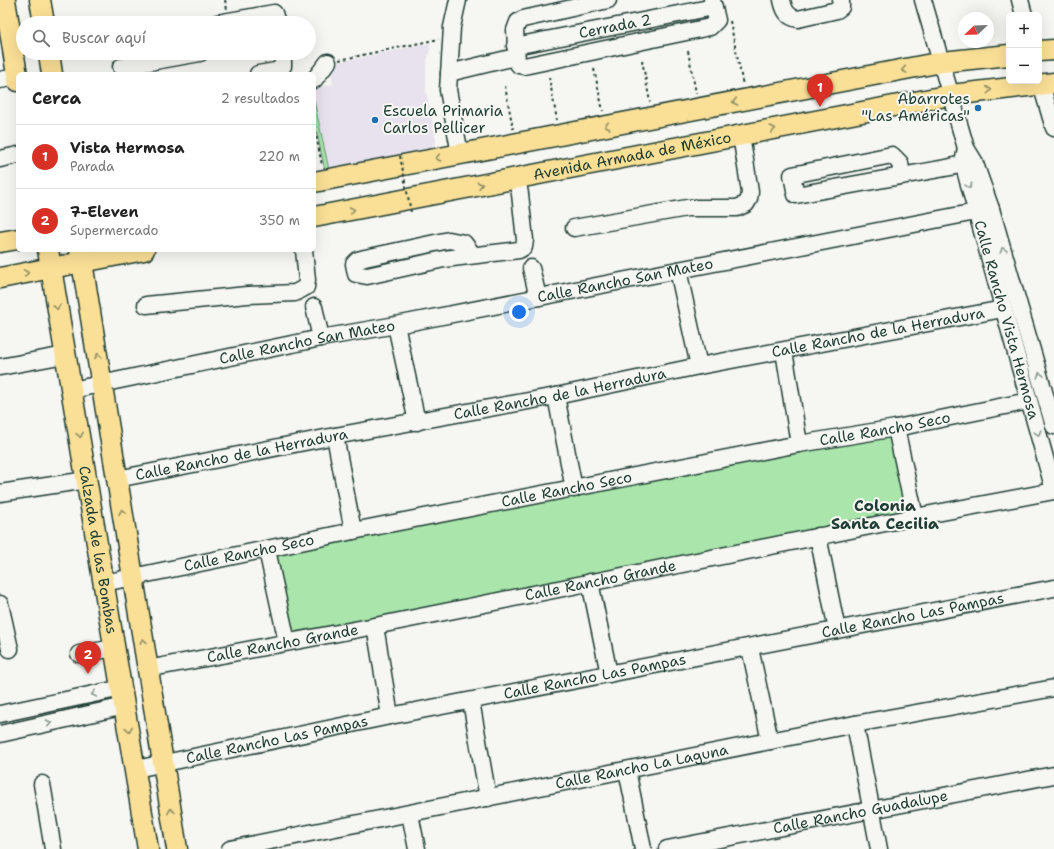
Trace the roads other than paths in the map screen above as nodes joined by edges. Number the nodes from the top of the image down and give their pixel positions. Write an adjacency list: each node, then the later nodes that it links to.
1 (5, 0): 28 (main road)
2 (40, 0): 11 (main road)
3 (458, 0): 26 (street)
4 (608, 0): 17 (street)
5 (782, 0): 6 (street)
6 (841, 0)
7 (923, 0): 22 (street, Calle Rancho Vista Hermosa)
8 (1020, 0): 10 (street)
9 (713, 4): 17 (street, Cerrada 2); 17 (street)
10 (1023, 12)
11 (43, 16)
12 (257, 16): 13 (street)
13 (275, 16)
14 (1054, 50): 15 (main road)
15 (1042, 51)
16 (1006, 55): 22 (main road)
17 (518, 56): 26 (street)
18 (51, 60): 24 (main road)
19 (154, 60): 23 (street)
20 (283, 60): 25 (street)
21 (328, 62): 27 (street)
22 (942, 62): 30 (street, Calle Rancho Vista Hermosa); 33 (main road, one-way to 33)
23 (121, 65)
24 (52, 72)
25 (270, 72)
26 (449, 73): 33 (street)
27 (316, 77)
28 (12, 79)
29 (1047, 84): 30 (main road, Avenida Armada de México, one-way to 29); 31 (street)
30 (951, 95): 32 (main road, Avenida Armada de México, one-way to 30); 35 (street, Calle Rancho Vista Hermosa)
31 (1054, 128)
32 (741, 135): 38 (main road, Avenida Armada de México); 42 (street)
33 (460, 154): 39 (main road, one-way to 39)
34 (16, 155): 36 (street)
35 (968, 157): 37 (street); 40 (street, Calle Rancho Vista Hermosa)
36 (0, 159)
37 (902, 176): 37 (street)
38 (516, 178): 41 (main road, Avenida Armada de México, one-way to 38); 47 (street)
39 (320, 180)
40 (984, 210): 51 (street, Calle Rancho San Mateo); 56 (street, Calle Rancho Vista Hermosa); 60 (street, Calle Rancho Vista Hermosa, one-way to 40)
41 (316, 217)
42 (574, 228)
43 (16, 239): 44 (main road)
44 (0, 242)
45 (123, 252): 48 (main road)
46 (304, 252): 54 (street)
47 (473, 255): 47 (street)
48 (81, 256): 49 (main road); 65 (main road, Calzada de las Bombas, one-way to 48)
49 (49, 259): 52 (main road, one-way to 49); 61 (main road, Calzada de las Bombas, one-way to 61)
50 (531, 268): 53 (street)
51 (678, 270): 53 (street, Calle Rancho San Mateo); 63 (street)
52 (0, 278)
53 (538, 297): 57 (street, Calle Rancho San Mateo)
54 (146, 305)
55 (314, 307): 58 (street)
56 (1004, 309): 59 (street, Calle Rancho de la Herradura); 62 (street, Calle Rancho Vista Hermosa)
57 (396, 325): 58 (street, Calle Rancho San Mateo); 69 (street)
58 (321, 338): 65 (street, Calle Rancho San Mateo)
59 (784, 351): 63 (street, Calle Rancho de la Herradura); 73 (street)
60 (1033, 352): 62 (street); 70 (street, Calle Rancho Vista Hermosa, one-way to 60)
61 (66, 355): 64 (street); 66 (main road, Calzada de las Bombas)
62 (1017, 356): 68 (street, Calle Rancho Vista Hermosa)
63 (699, 366): 67 (street, Calle Rancho de la Herradura)
64 (0, 368)
65 (102, 384): 66 (street, Calle Rancho San Mateo); 74 (main road, Calzada de las Bombas)
66 (72, 390): 75 (main road, Calzada de las Bombas, one-way to 75)
67 (556, 396): 69 (street, Calle Rancho de la Herradura); 76 (street)
68 (1029, 401): 71 (street, Calle Rancho Seco); 77 (street, Calle Rancho Vista Hermosa, one-way to 77)
69 (417, 422): 72 (street, Calle Rancho de la Herradura)
70 (1054, 426)
71 (896, 428): 73 (street, Calle Rancho Seco); 79 (street)
72 (335, 436): 74 (street, Calle Rancho de la Herradura); 80 (street)
73 (800, 444): 76 (street, Calle Rancho Seco)
74 (117, 479): 83 (main road, Calzada de las Bombas, one-way to 74)
75 (87, 480): 78 (street); 84 (main road, Calzada de las Bombas)
76 (574, 489): 80 (street, Calle Rancho Seco)
77 (1054, 490): 79 (street, Calle Rancho Grande)
78 (0, 493)
79 (915, 517): 81 (street, Calle Rancho Grande)
80 (353, 531): 82 (street, Calle Rancho Seco)
81 (818, 536): 85 (street, Calle Rancho Grande); 89 (street)
82 (267, 550): 83 (street, Calle Rancho Seco); 90 (street)
83 (133, 576): 84 (street, Calle Rancho Seco); 95 (main road, Calzada de las Bombas, one-way to 83)
84 (104, 582): 91 (main road, Calzada de las Bombas)
85 (590, 582): 88 (street, Calle Rancho Grande); 96 (street)
86 (1054, 588): 89 (street, Calle Rancho Las Pampas)
87 (0, 604): 93 (street)
88 (375, 626): 90 (street, Calle Rancho Grande); 102 (street)
89 (837, 630): 92 (street, Calle Rancho Las Pampas)
90 (287, 642): 95 (street, Calle Rancho Grande)
91 (115, 648): 94 (street); 98 (main road, Calzada de las Bombas)
92 (750, 648): 96 (street, Calle Rancho Las Pampas); 106 (street)
93 (10, 649)
94 (79, 654)
95 (147, 669): 107 (main road, Calzada de las Bombas)
96 (609, 674): 99 (street, Calle Rancho Las Pampas)
97 (1054, 688): 103 (street, Calle Rancho La Laguna)
98 (124, 697): 100 (street, one-way to 100); 104 (street, one-way to 98); 108 (main road, Calzada de las Bombas, one-way to 108)
99 (471, 701): 102 (street, Calle Rancho Las Pampas); 112 (street)
100 (26, 709): 101 (street); 104 (street)
101 (0, 714)
102 (390, 716): 107 (street, Calle Rancho Las Pampas)
103 (855, 724): 106 (street, Calle Rancho La Laguna); 113 (street)
104 (30, 727): 105 (street)
105 (0, 734)
106 (770, 741): 109 (street, Calle Rancho La Laguna)
107 (162, 764): 108 (street, Calle Rancho Las Pampas); 117 (main road, Calzada de las Bombas, one-way to 107)
108 (136, 769): 116 (main road, Calzada de las Bombas)
109 (627, 770): 112 (street, Calle Rancho La Laguna); 120 (street)
110 (1054, 775): 113 (street, Calle Rancho Guadalupe)
111 (42, 784): 115 (street)
112 (488, 798): 114 (street, Calle Rancho La Laguna)
113 (871, 810): 121 (street, Calle Rancho Guadalupe); 122 (street)
114 (410, 814): 118 (street, Calle Rancho La Laguna); 119 (street)
115 (53, 849)
116 (148, 849)
117 (177, 849)
118 (230, 849)
119 (417, 849)
120 (644, 849)
121 (667, 849)
122 (879, 849)

